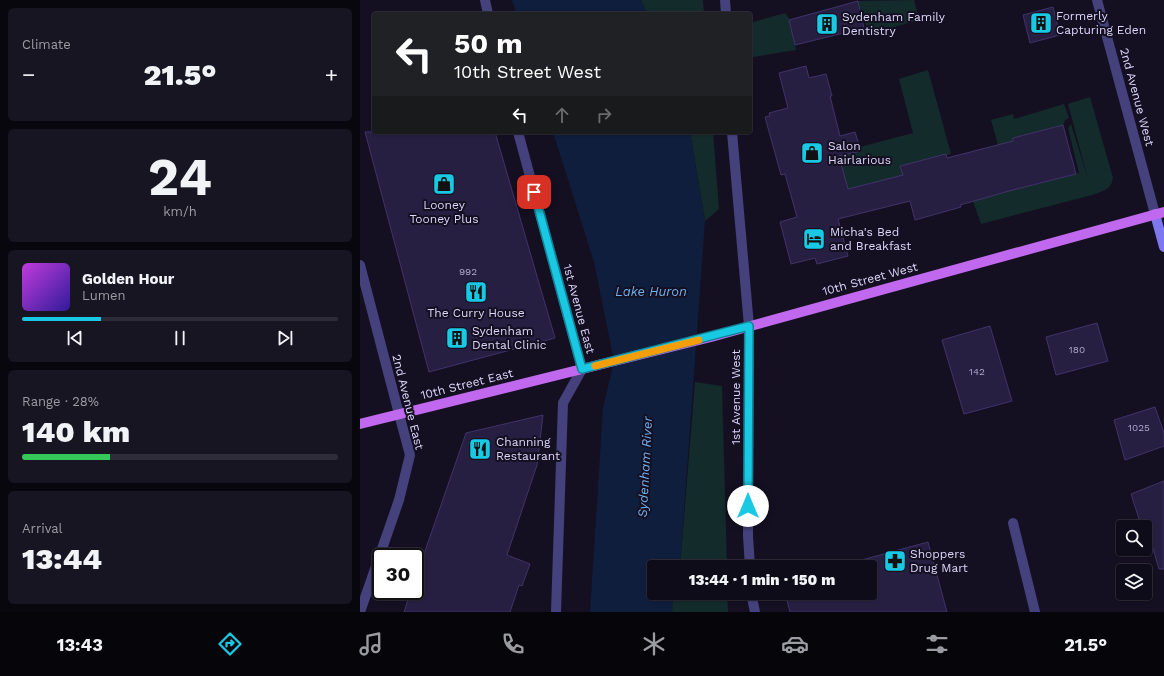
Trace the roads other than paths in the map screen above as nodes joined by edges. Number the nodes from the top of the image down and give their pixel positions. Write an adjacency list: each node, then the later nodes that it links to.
1 (485, 0): 4 (street)
2 (725, 0): 5 (street)
3 (1097, 0): 8 (street, 2nd Avenue West)
4 (488, 12)
5 (726, 12)
6 (519, 134): 12 (street, 1st Avenue East)
7 (732, 134): 11 (street, 1st Avenue West)
8 (1160, 213): 9 (main road, 2nd Avenue West); 11 (main road, 10th Street West)
9 (1164, 247)
10 (360, 265): 13 (street, 2nd Avenue East)
11 (749, 326): 12 (main road, 10th Street West); 16 (street, 1st Avenue West)
12 (582, 369): 13 (main road, 10th Street East); 19 (street, 1st Avenue East)
13 (399, 414): 14 (main road, 10th Street East); 18 (street, 2nd Avenue East)
14 (360, 424)
15 (1013, 523): 21 (street)
16 (750, 560)
17 (752, 600): 20 (street)
18 (360, 612)
19 (556, 612)
20 (755, 612)
21 (1035, 612)

